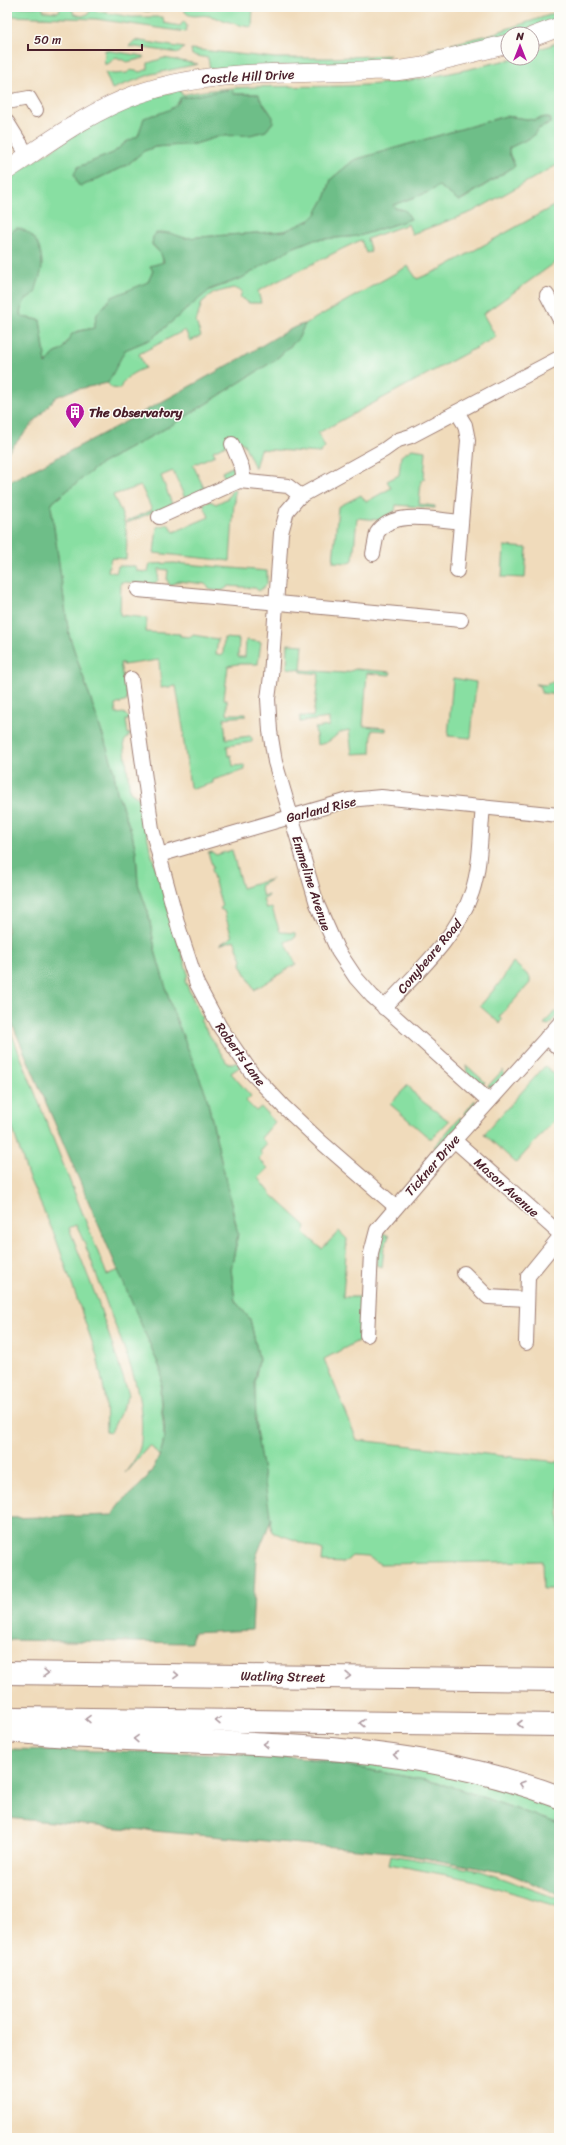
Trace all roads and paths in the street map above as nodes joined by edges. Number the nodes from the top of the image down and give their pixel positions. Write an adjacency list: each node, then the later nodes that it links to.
1 (559, 27): 2 (street)
2 (540, 34)
3 (500, 46): 7 (street, Castle Hill Drive)
4 (7, 102): 5 (street)
5 (36, 110)
6 (7, 122): 7 (street)
7 (28, 156): 8 (street, Castle Hill Drive)
8 (7, 170)
9 (547, 295): 10 (street)
10 (559, 318)
11 (559, 358): 12 (street, Emmeline Avenue)
12 (457, 412): 15 (street, Emmeline Avenue); 17 (street)
13 (232, 444): 14 (street)
14 (244, 481): 15 (street); 16 (street)
15 (301, 496): 21 (street, Emmeline Avenue)
16 (159, 517)
17 (461, 522): 18 (street); 19 (street)
18 (374, 554)
19 (457, 571)
20 (138, 590): 21 (street)
21 (277, 603): 22 (street); 26 (street, Emmeline Avenue)
22 (461, 620)
23 (130, 679): 27 (street, Roberts Lane)
24 (483, 807): 25 (street, Garland Rise); 26 (street, Garland Rise); 28 (street, Conybeare Road)
25 (559, 815)
26 (291, 816): 27 (street, Garland Rise); 28 (street, Emmeline Avenue)
27 (159, 855): 34 (street, Roberts Lane)
28 (384, 1008): 32 (street, Emmeline Avenue)
29 (559, 1024): 30 (street, Tickner Drive)
30 (547, 1037): 31 (street); 32 (street, Tickner Drive)
31 (559, 1048)
32 (489, 1101): 33 (street, Tickner Drive)
33 (454, 1140): 34 (street, Tickner Drive); 35 (street, Mason Avenue)
34 (396, 1207): 39 (street, Tickner Drive)
35 (559, 1233)
36 (559, 1238): 38 (street)
37 (464, 1273): 38 (street)
38 (527, 1299): 40 (street)
39 (367, 1335)
40 (526, 1343)
41 (7, 1673): 43 (highway, Watling Street, one-way to 43)
42 (559, 1674): 43 (highway)
43 (441, 1678): 44 (highway, Watling Street)
44 (559, 1680)
45 (7, 1718): 46 (highway, one-way to 45)
46 (559, 1725)
47 (7, 1731): 48 (highway, one-way to 47)
48 (559, 1797)

